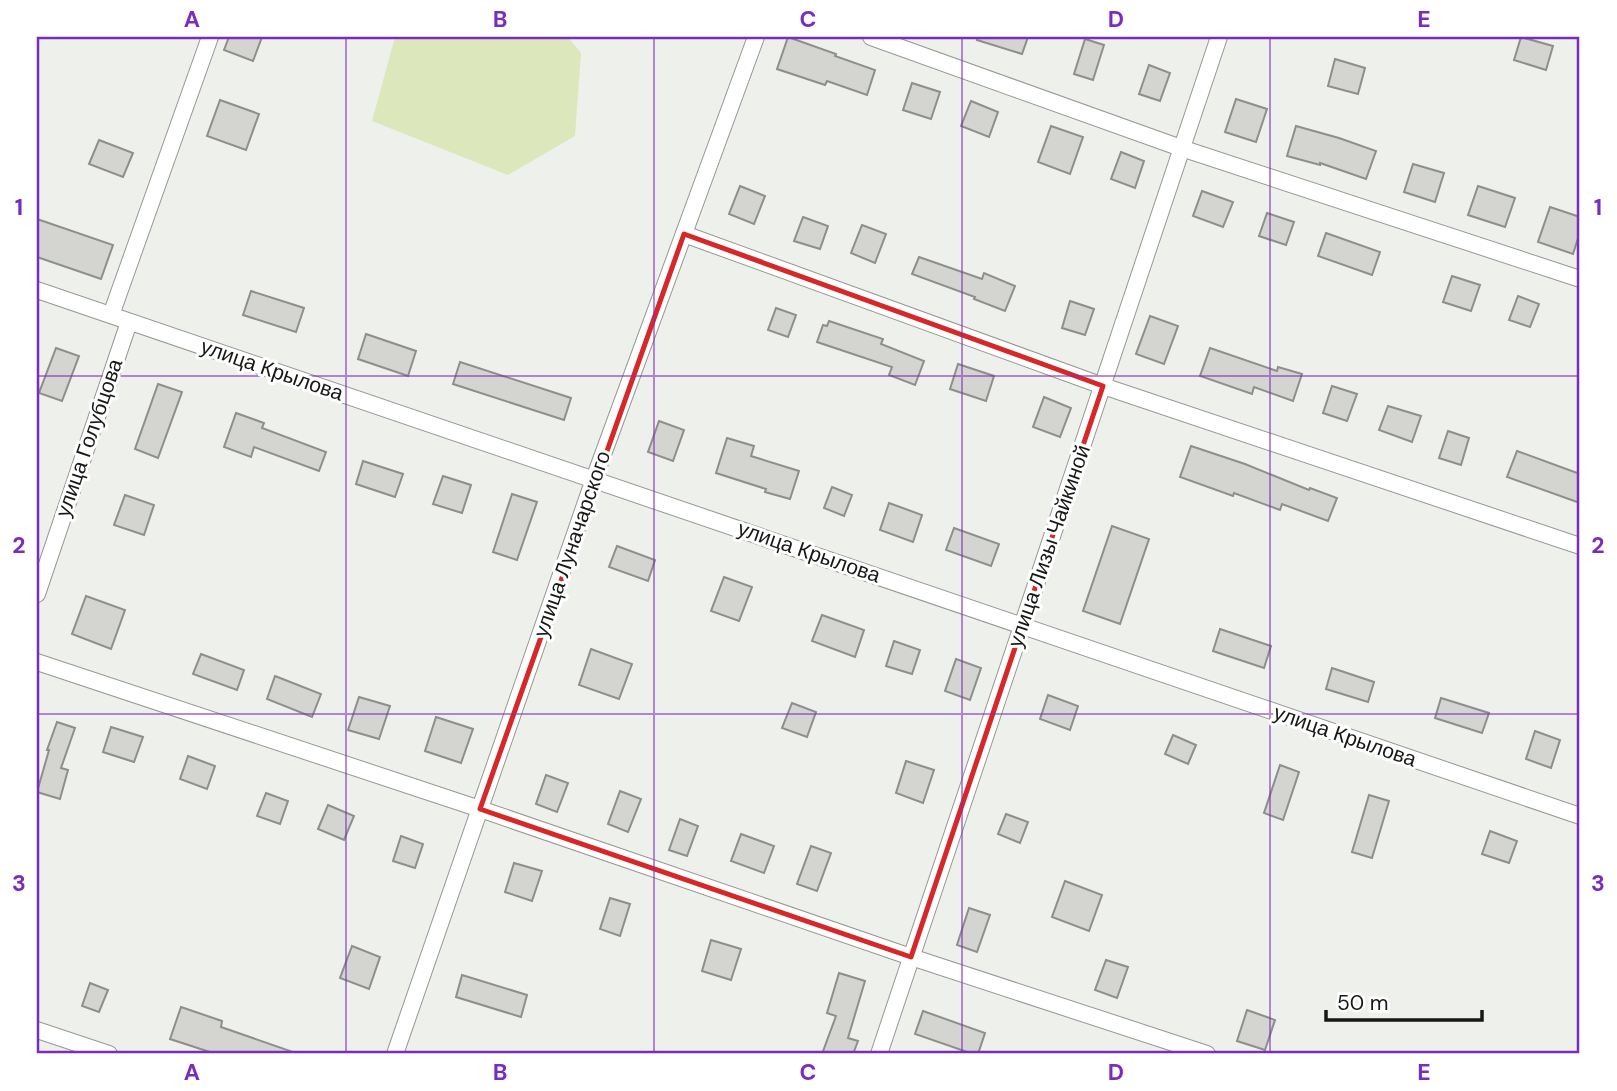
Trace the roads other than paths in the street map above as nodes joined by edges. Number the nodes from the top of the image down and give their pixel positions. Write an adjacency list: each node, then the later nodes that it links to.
1 (210, 37): 9 (street)
2 (756, 37): 6 (street, улица Луначарского)
3 (871, 37): 5 (street)
4 (1219, 37): 5 (street, улица Лизы Чайкиной)
5 (1181, 148): 7 (street); 11 (street, улица Лизы Чайкиной)
6 (684, 234): 11 (street); 12 (street, улица Луначарского)
7 (1580, 279)
8 (37, 290): 9 (street, улица Крылова)
9 (111, 315): 10 (street, улица Крылова)
10 (129, 322): 12 (street, улица Крылова); 14 (street, улица Голубцова)
11 (1102, 386): 13 (street); 15 (street, улица Лизы Чайкиной)
12 (594, 479): 15 (street, улица Крылова); 17 (street, улица Луначарского)
13 (1580, 546)
14 (37, 594)
15 (1022, 625): 18 (street, улица Крылова); 19 (street, улица Лизы Чайкиной)
16 (37, 662): 17 (street)
17 (480, 808): 19 (street); 22 (street, улица Луначарского)
18 (1580, 816)
19 (911, 957): 23 (street, улица Лизы Чайкиной); 24 (street)
20 (37, 1030): 21 (street)
21 (109, 1054)
22 (395, 1054)
23 (879, 1054)
24 (1207, 1054)

